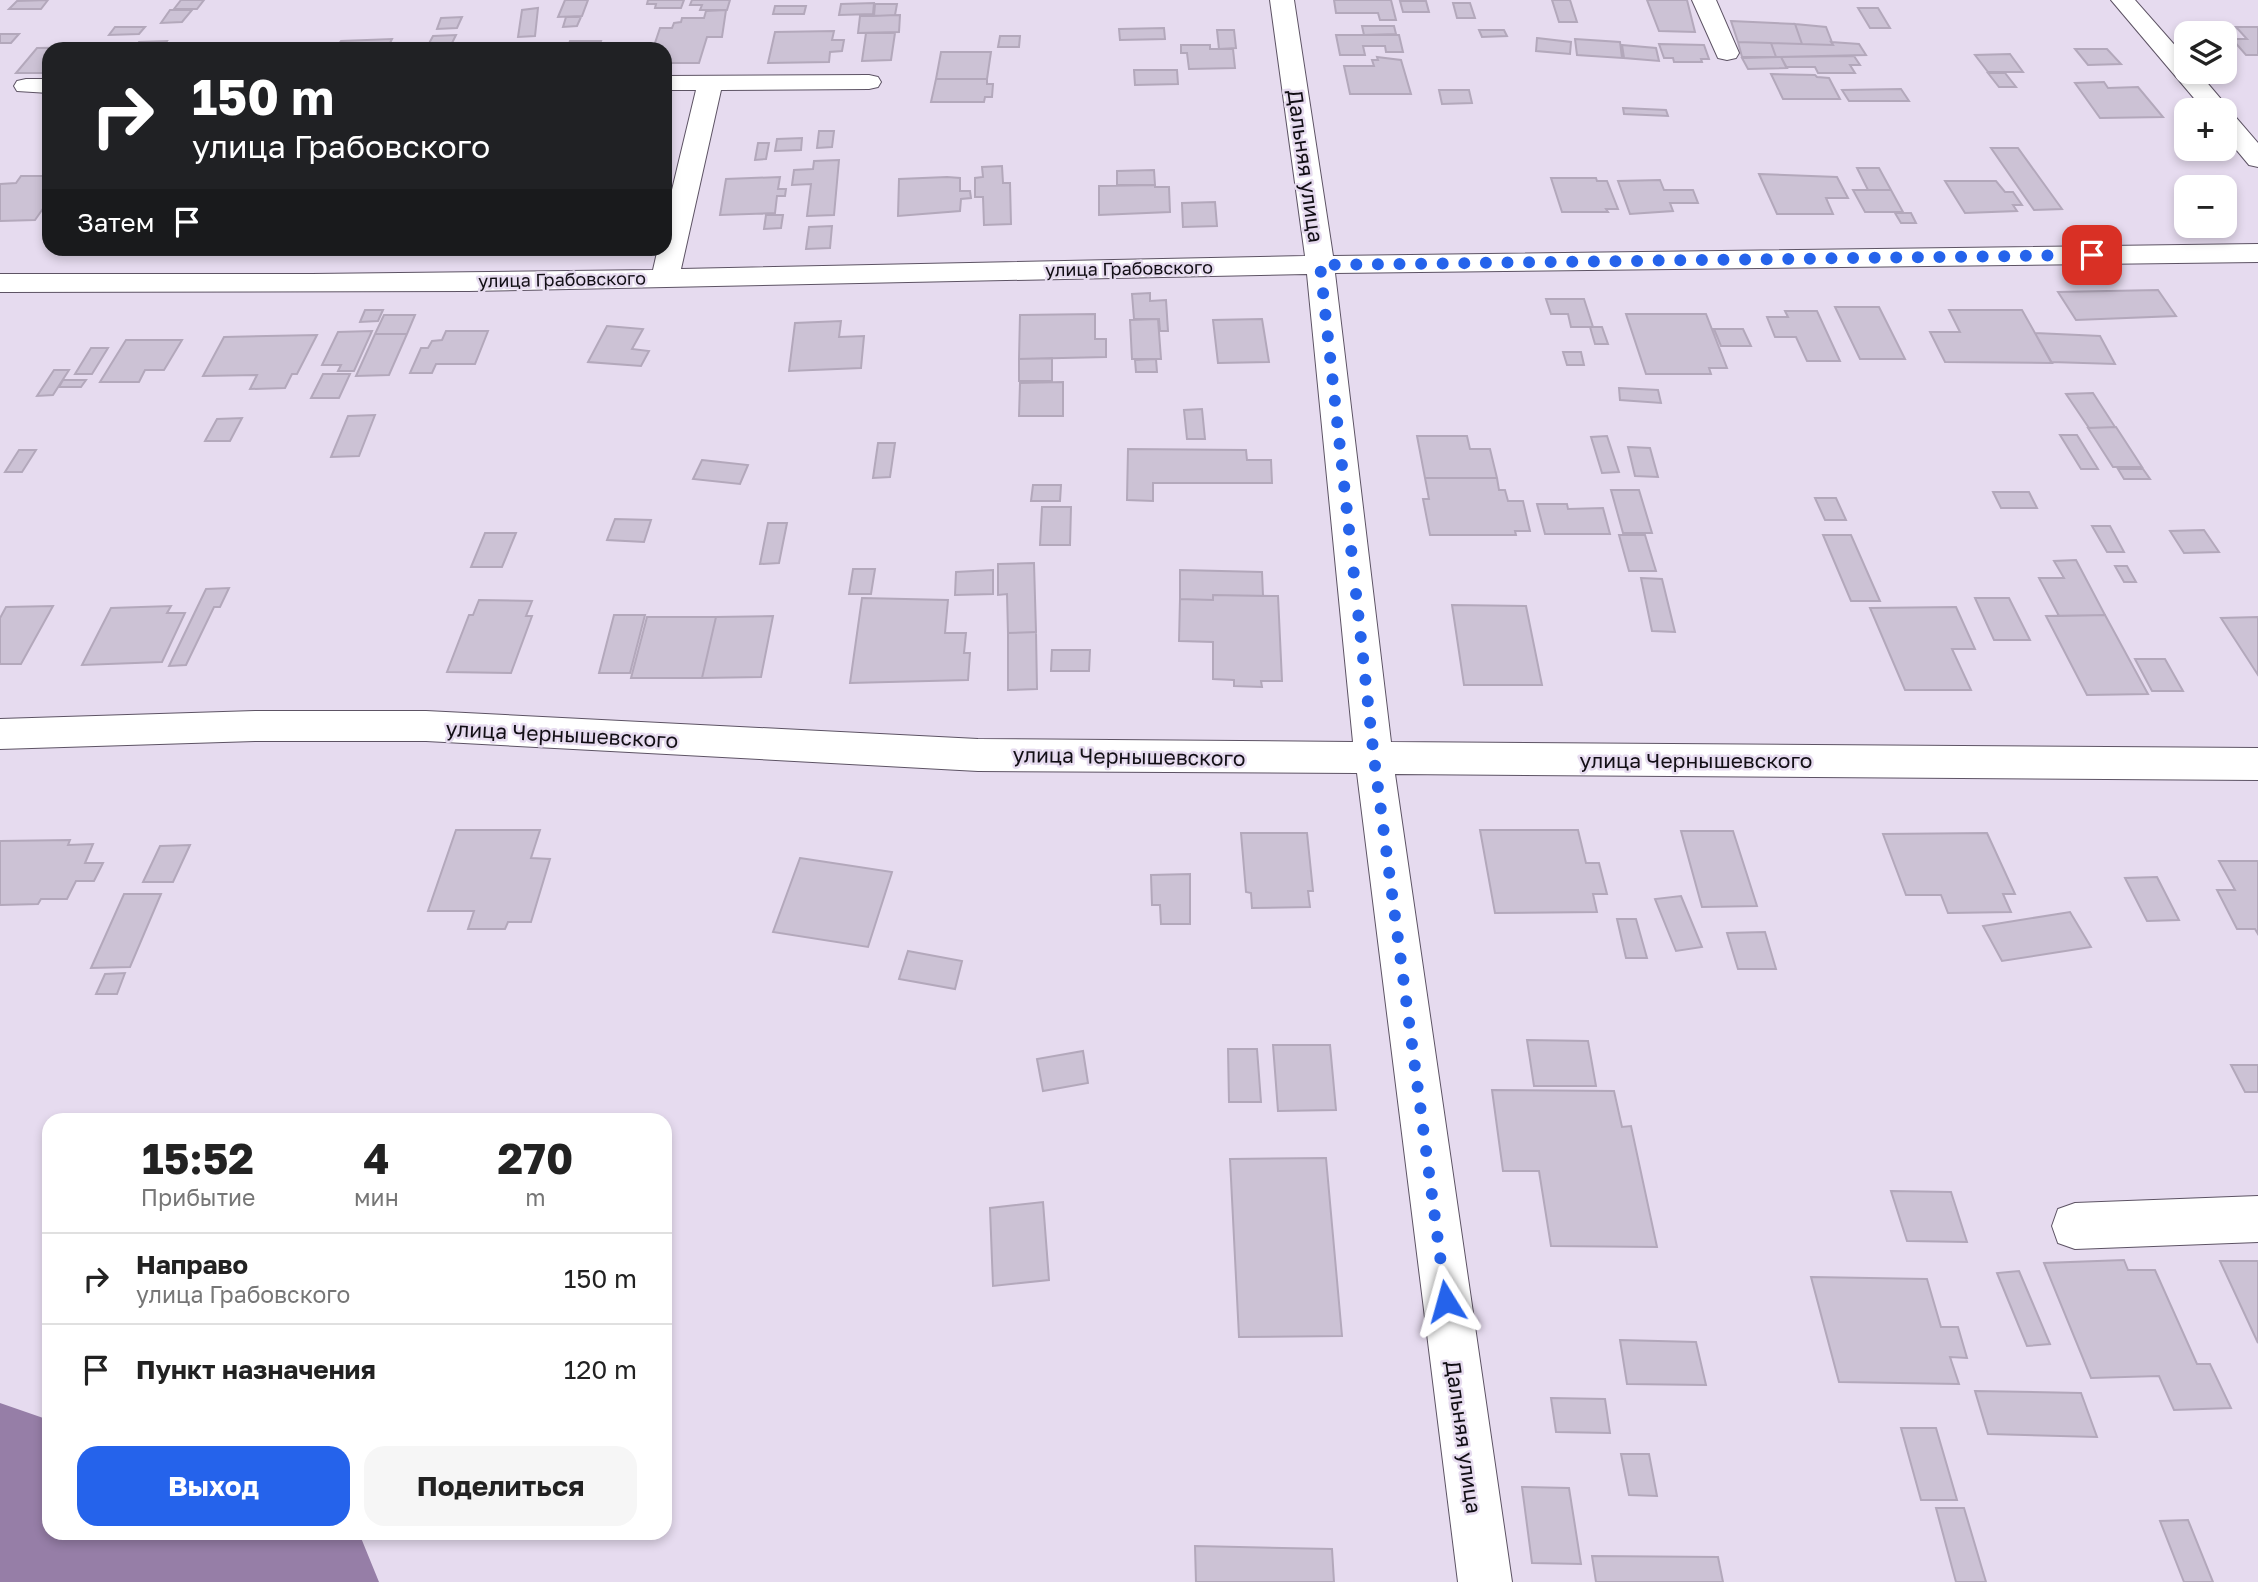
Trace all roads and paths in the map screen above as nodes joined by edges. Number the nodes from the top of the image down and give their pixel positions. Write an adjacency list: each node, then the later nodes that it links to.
1 (1282, 0): 14 (street, Дальняя улица)
2 (1704, 0): 4 (street)
3 (2123, 0): 8 (street)
4 (1727, 52)
5 (869, 82): 7 (street)
6 (672, 83): 7 (street)
7 (710, 84): 11 (street)
8 (2207, 98)
9 (2237, 134): 10 (street)
10 (2258, 159)
11 (672, 248)
12 (2258, 253): 14 (street, улица Грабовского)
13 (670, 256): 15 (street)
14 (1320, 265): 15 (street, улица Грабовского); 18 (street, Дальняя улица)
15 (665, 278): 16 (street, улица Грабовского)
16 (0, 283)
17 (0, 734): 18 (street, улица Чернышевского)
18 (1374, 758): 19 (street, улица Чернышевского); 22 (street, Дальняя улица)
19 (2258, 764)
20 (2258, 1219): 21 (street)
21 (2075, 1226)
22 (1485, 1582)

